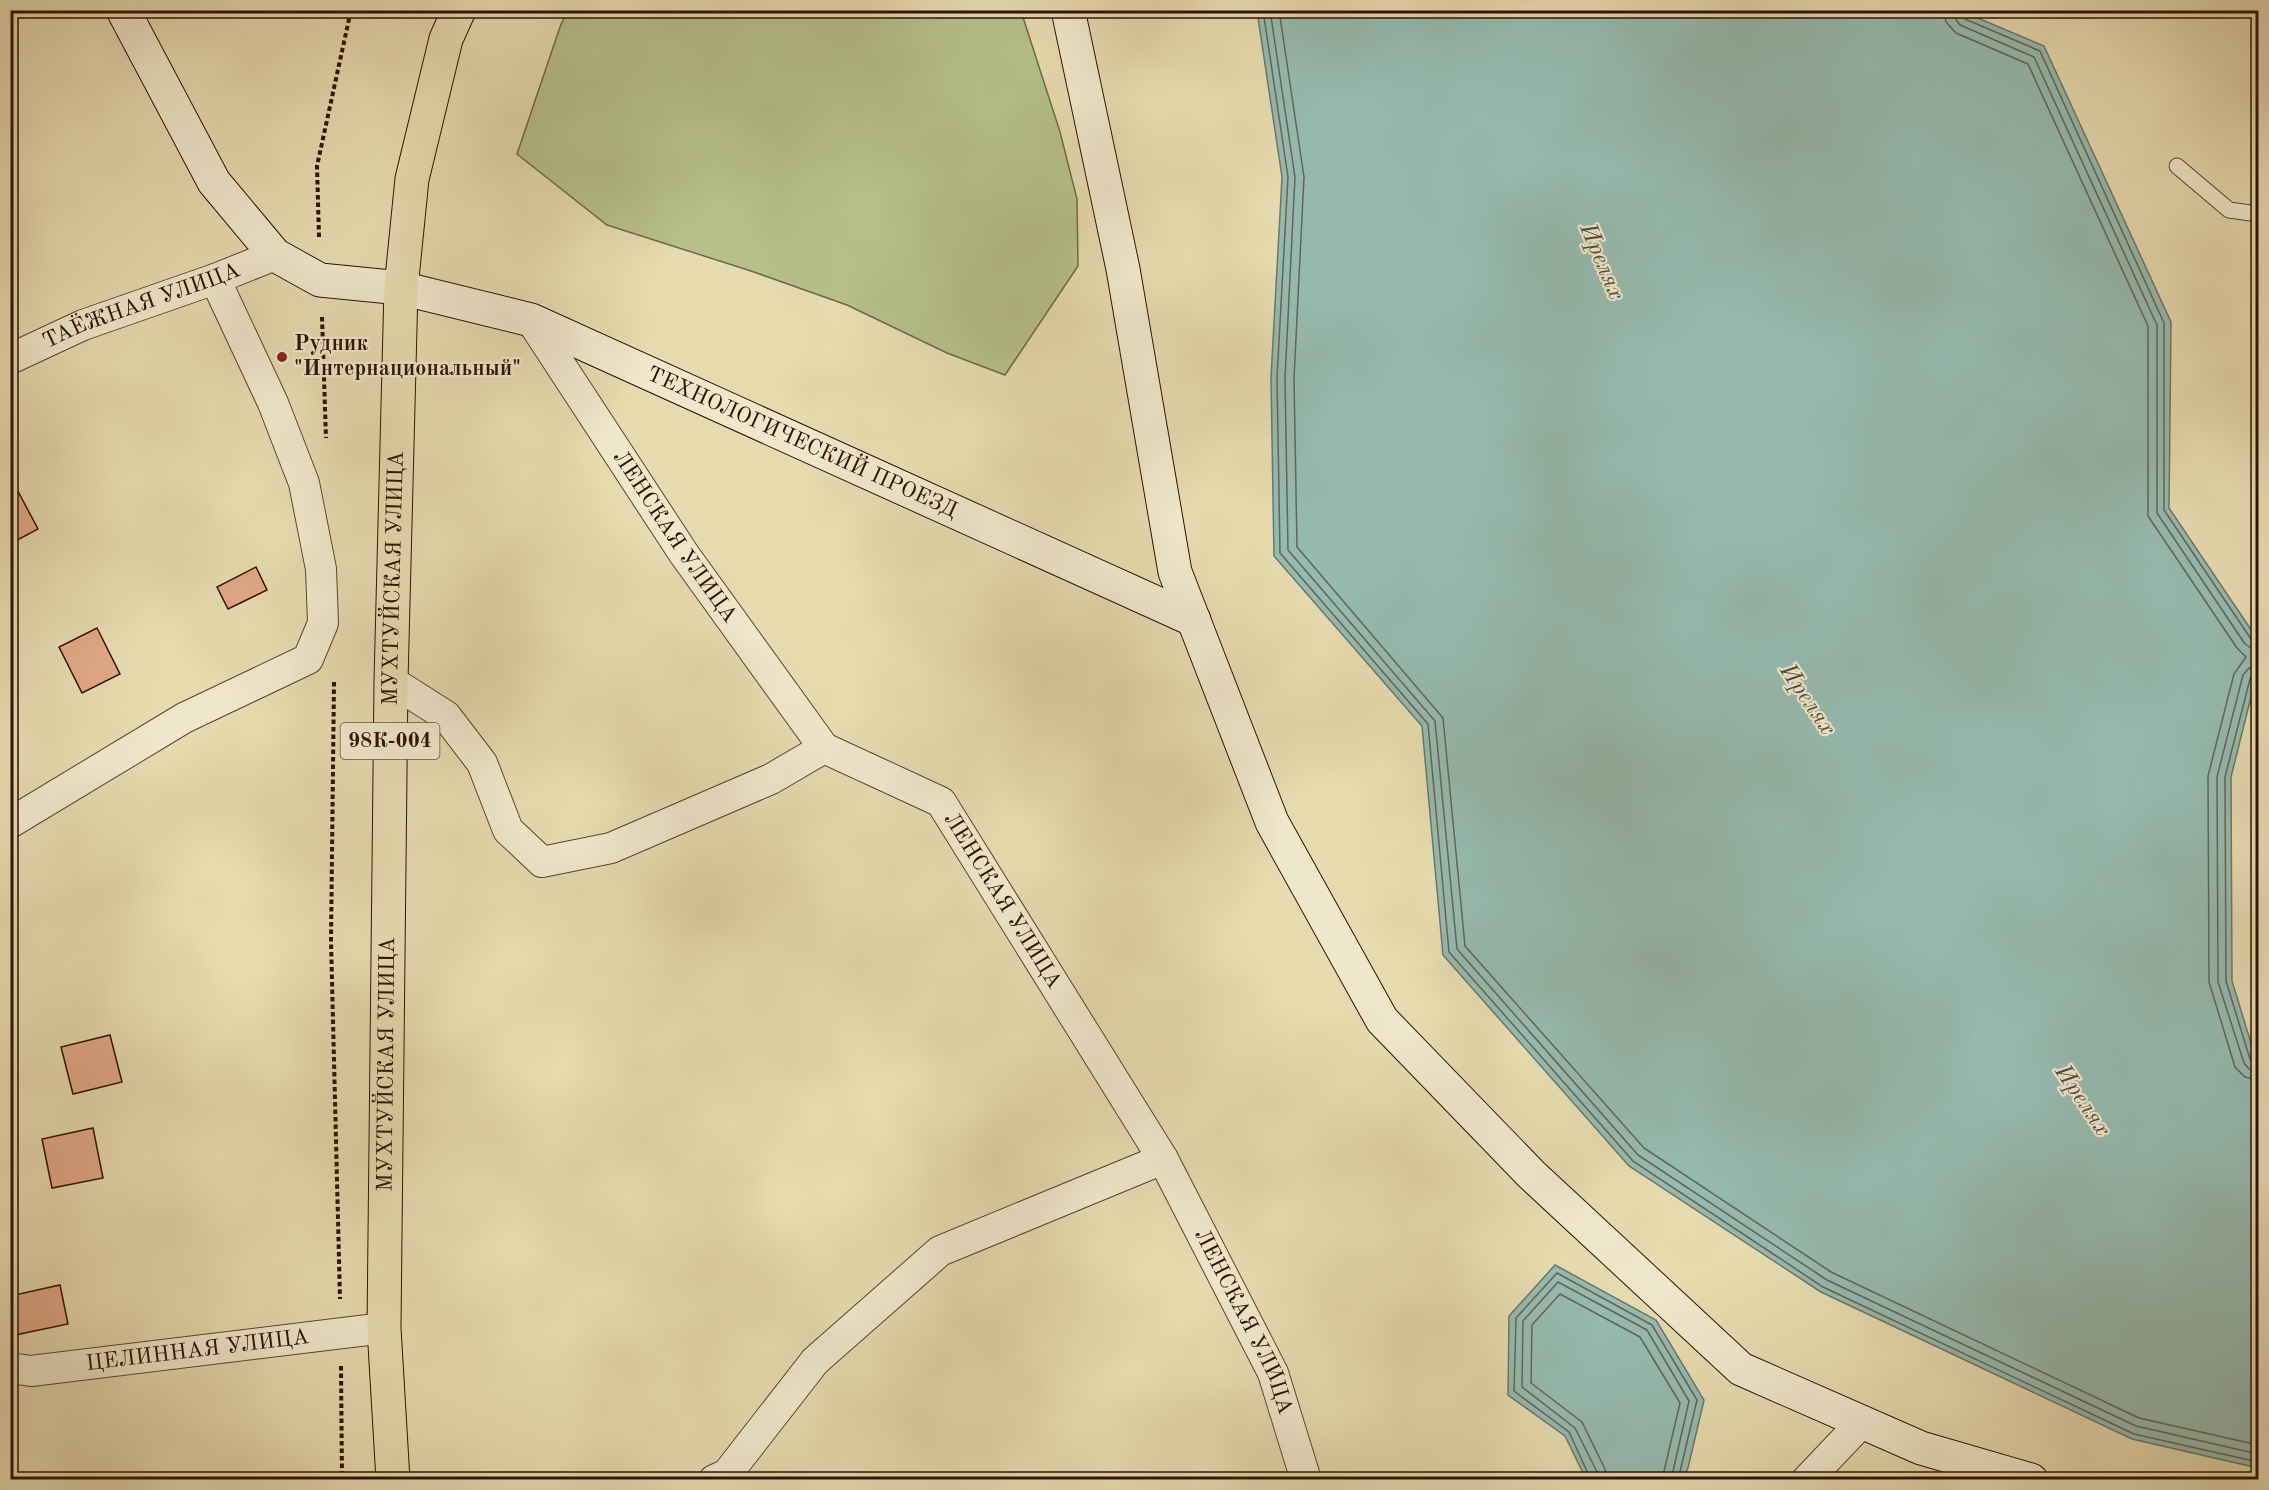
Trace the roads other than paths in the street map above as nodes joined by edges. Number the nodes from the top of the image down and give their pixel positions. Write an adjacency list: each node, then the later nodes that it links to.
1 (123, 10): 6 (street)
2 (459, 10): 8 (main road, МУХТУЙСКАЯ УЛИЦА / 98К-004)
3 (1068, 10): 11 (street)
4 (2177, 166): 5 (lane)
5 (2259, 214)
6 (275, 255): 7 (street, ТАЁЖНАЯ УЛИЦА); 8 (street, ТЕХНОЛОГИЧЕСКИЙ ПРОЕЗД)
7 (215, 279): 10 (street, ТАЁЖНАЯ УЛИЦА); 14 (street)
8 (401, 288): 9 (street, ТЕХНОЛОГИЧЕСКИЙ ПРОЕЗД); 12 (main road, МУХТУЙСКАЯ УЛИЦА / 98К-004)
9 (531, 320): 11 (street, ТЕХНОЛОГИЧЕСКИЙ ПРОЕЗД); 13 (street, ЛЕНСКАЯ УЛИЦА)
10 (10, 359)
11 (1194, 620): 18 (street)
12 (391, 681): 13 (street); 16 (main road, МУХТУЙСКАЯ УЛИЦА / 98К-004)
13 (824, 748): 15 (street, ЛЕНСКАЯ УЛИЦА)
14 (10, 823)
15 (1163, 1159): 20 (street); 21 (street, ЛЕНСКАЯ УЛИЦА)
16 (384, 1328): 17 (street, ЦЕЛИННАЯ УЛИЦА); 19 (main road, МУХТУЙСКАЯ УЛИЦА / 98К-004)
17 (10, 1368)
18 (1862, 1422): 22 (street); 23 (street)
19 (393, 1479)
20 (714, 1479)
21 (1306, 1479)
22 (1807, 1479)
23 (2031, 1479)

